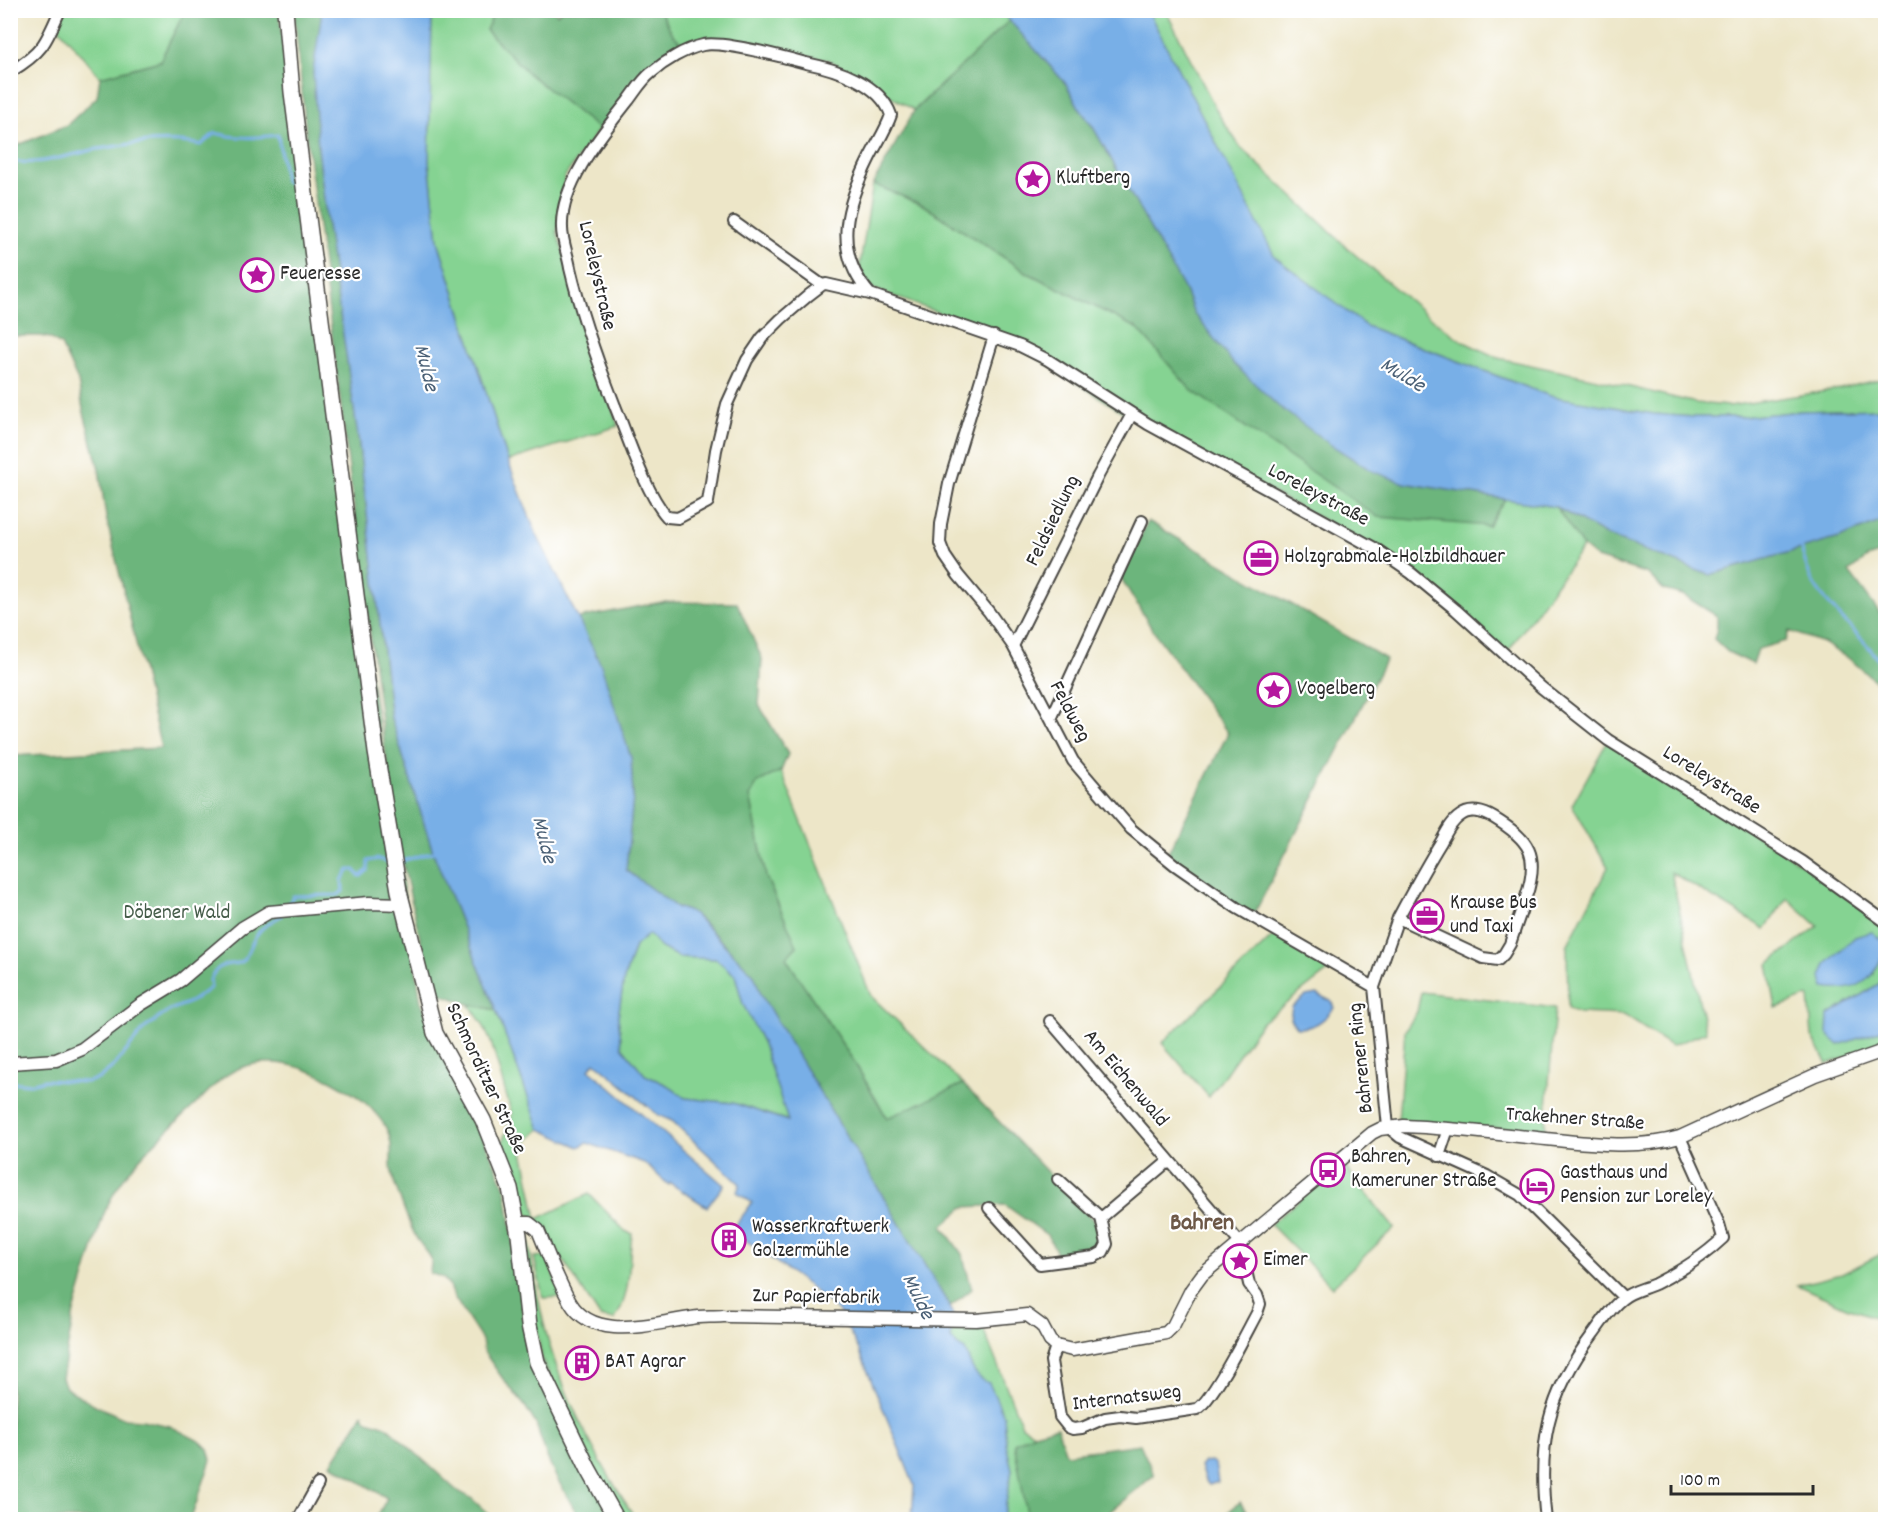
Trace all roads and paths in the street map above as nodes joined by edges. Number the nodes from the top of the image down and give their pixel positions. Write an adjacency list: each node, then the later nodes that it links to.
1 (60, 10): 3 (street)
2 (285, 10): 12 (main road, Schmorditzer Straße)
3 (10, 72)
4 (734, 222): 5 (street, Loreleystraße)
5 (822, 285): 6 (street, Loreleystraße); 6 (street, Loreleystraße)
6 (870, 294): 7 (street, Loreleystraße)
7 (994, 336): 8 (street, Loreleystraße); 10 (street, Feldweg)
8 (1132, 414): 10 (street, Feldsiedlung); 14 (street, Loreleystraße)
9 (1142, 520): 11 (street)
10 (1013, 646): 11 (street, Feldweg)
11 (1051, 719): 15 (street, Feldweg)
12 (402, 904): 18 (street); 27 (main road, Schmorditzer Straße)
13 (1398, 918): 13 (street, Bahrener Ring); 15 (street, Bahrener Ring)
14 (1886, 922)
15 (1374, 987): 19 (street, Bahrener Ring)
16 (1050, 1021): 23 (street, Am Eichenwald)
17 (1886, 1050): 21 (street, Trakehner Straße)
18 (10, 1062)
19 (1388, 1127): 20 (street, Trakehner Straße); 22 (street); 28 (street)
20 (1448, 1129): 21 (street, Trakehner Straße); 22 (street)
21 (1680, 1137): 29 (street)
22 (1439, 1155): 29 (street)
23 (1171, 1163): 26 (street); 28 (street, Am Eichenwald)
24 (1058, 1179): 26 (street)
25 (989, 1208): 26 (street)
26 (1101, 1218)
27 (517, 1223): 30 (street, Zur Papierfabrik); 33 (main road, Schmorditzer Straße)
28 (1240, 1243): 30 (street); 30 (street, Internatsweg)
29 (1623, 1297): 34 (street)
30 (1056, 1346)
31 (318, 1484): 32 (street)
32 (298, 1520)
33 (617, 1520)
34 (1546, 1520)

